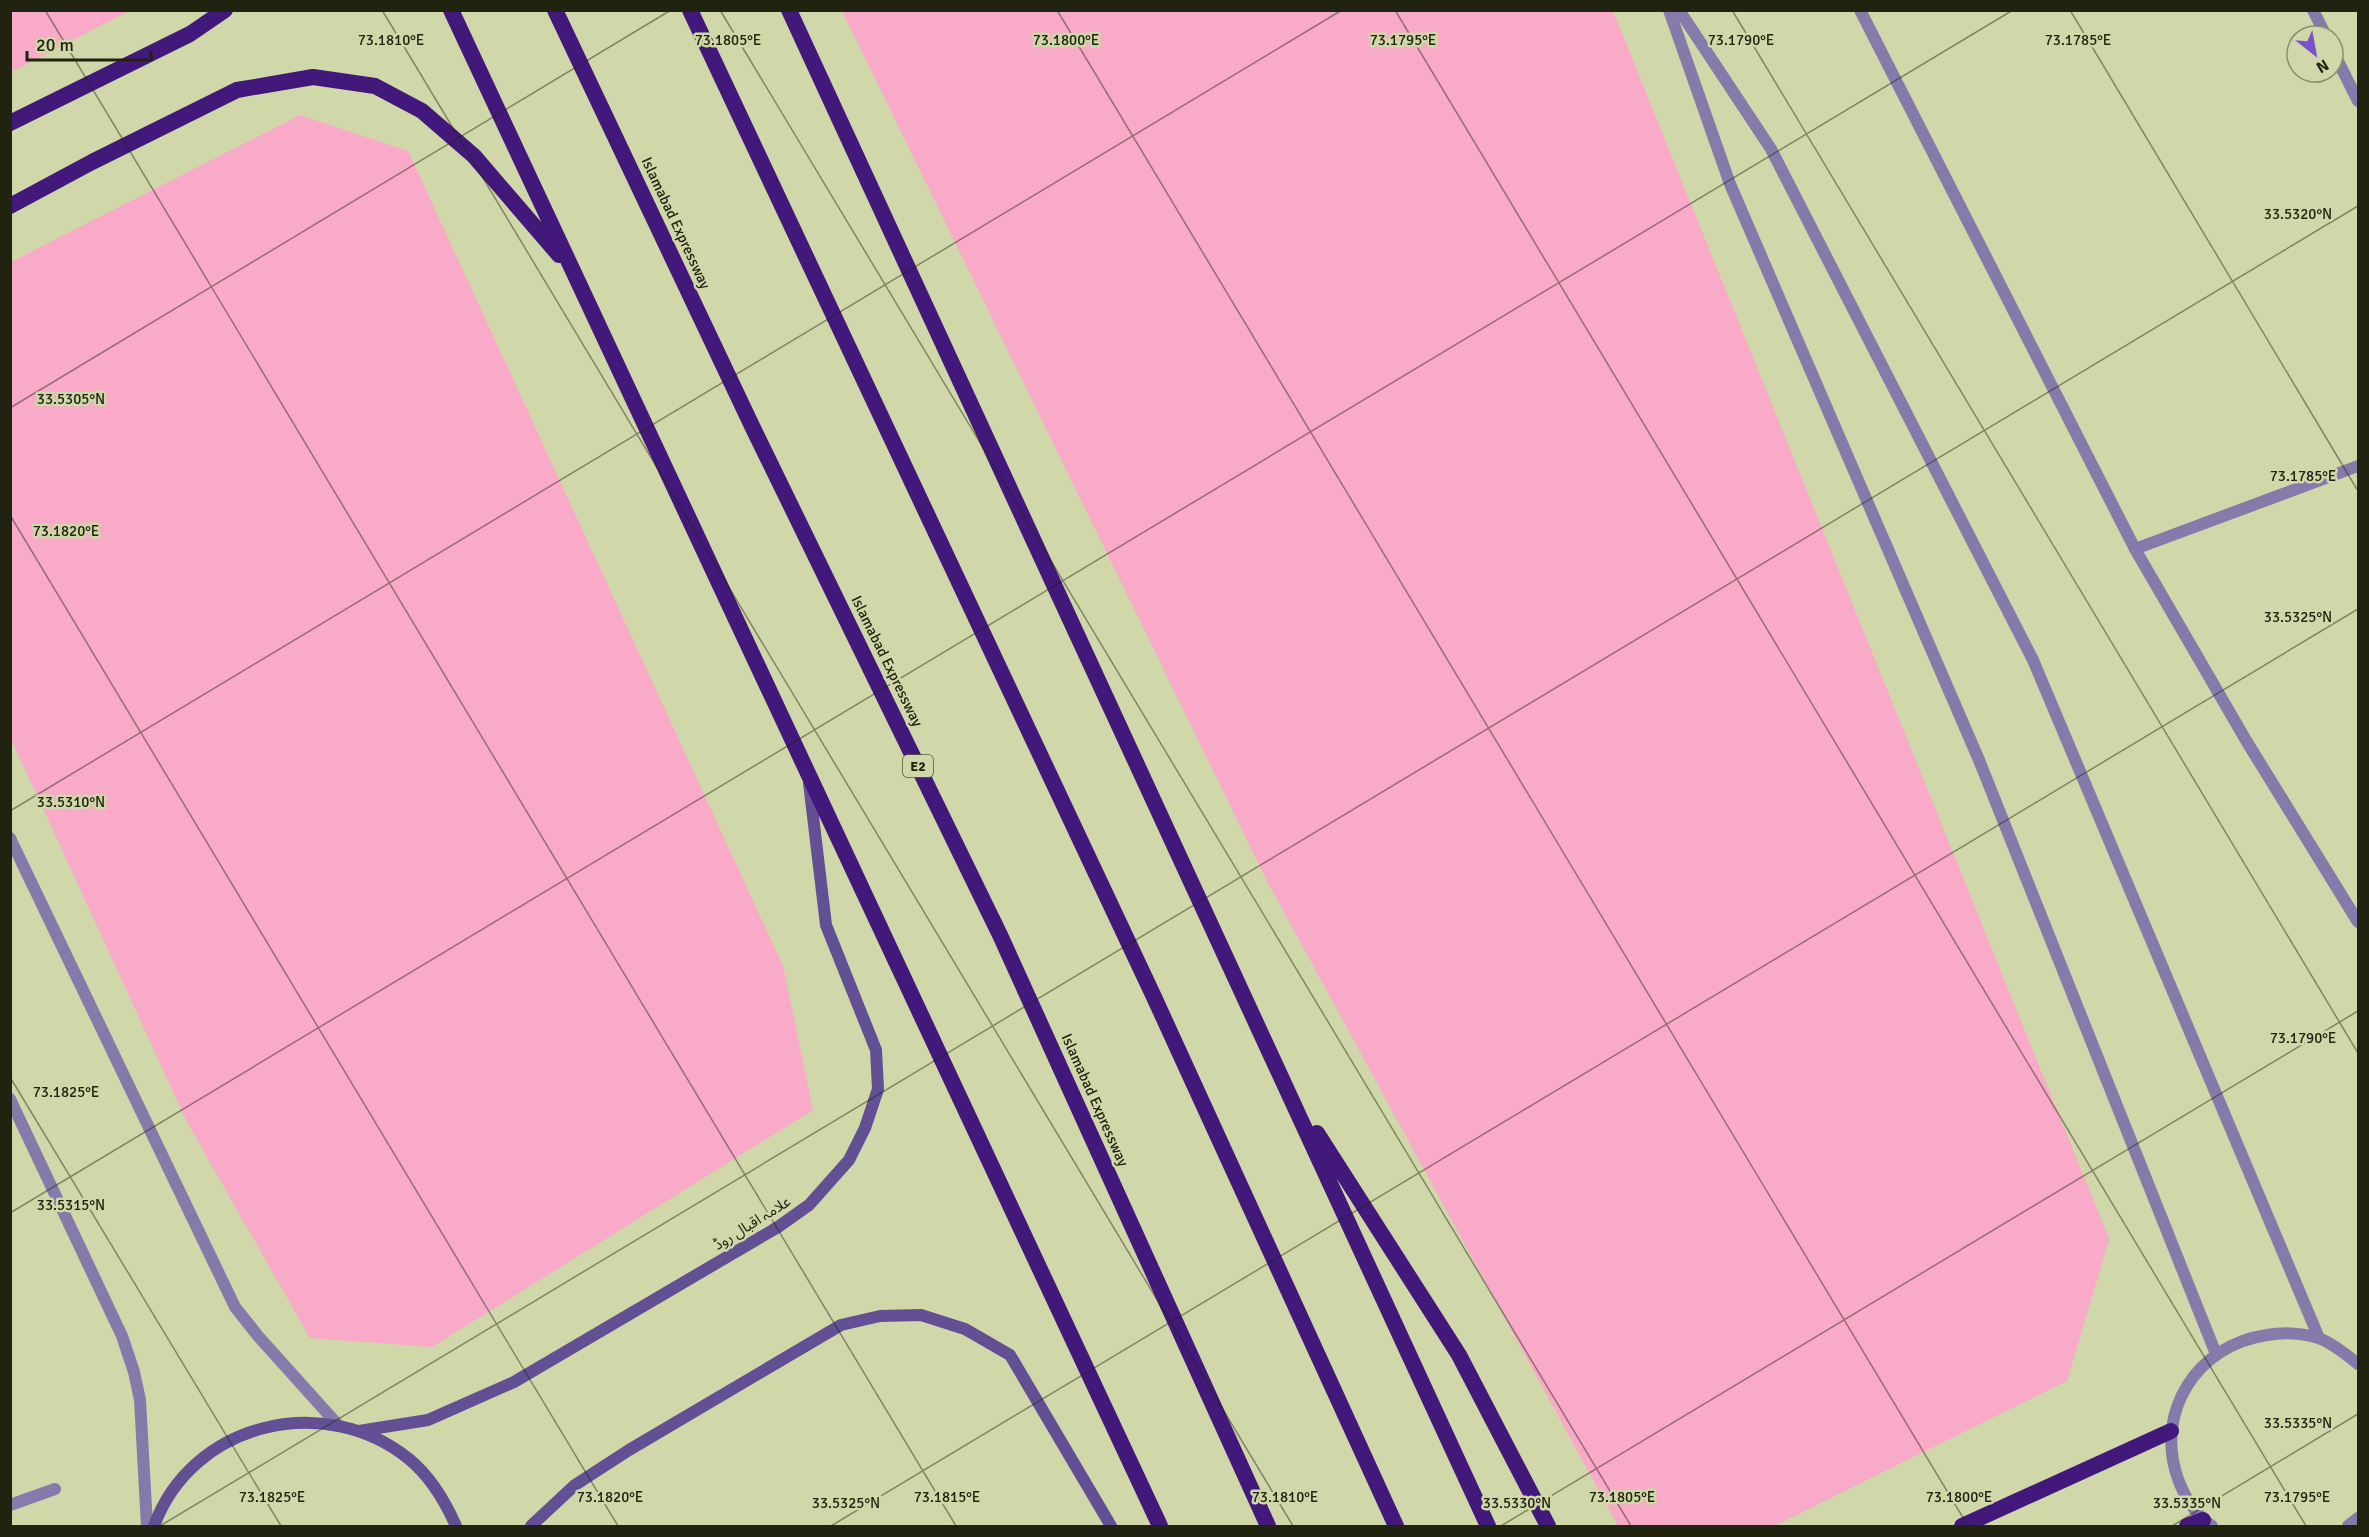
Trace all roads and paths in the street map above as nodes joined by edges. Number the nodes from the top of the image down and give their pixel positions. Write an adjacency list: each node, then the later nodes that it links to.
1 (225, 10): 15 (highway)
2 (451, 10): 17 (highway)
3 (555, 10): 41 (highway, Islamabad Expressway / E2)
4 (690, 10): 42 (highway)
5 (789, 10): 23 (highway)
6 (1669, 10): 26 (street)
7 (1679, 10): 25 (street)
8 (1860, 10): 19 (street)
9 (2313, 10): 10 (street)
10 (2320, 24)
11 (2358, 73): 13 (street)
12 (2345, 75): 13 (street)
13 (2349, 83): 14 (street)
14 (2358, 101)
15 (10, 123)
16 (10, 206): 17 (highway)
17 (573, 272): 20 (highway)
18 (2358, 466): 19 (street)
19 (2135, 549): 22 (street)
20 (808, 772): 29 (main road, علامہ اقبال روڈ); 40 (highway)
21 (10, 838): 28 (street)
22 (2358, 922)
23 (1284, 1082): 43 (highway); 44 (highway)
24 (10, 1099): 35 (street)
25 (2319, 1338): 26 (street); 27 (street)
26 (2216, 1353): 30 (street)
27 (2358, 1364)
28 (338, 1425): 29 (main road, علامہ اقبال روڈ); 36 (main road, علامہ اقبال روڈ)
29 (359, 1431): 37 (main road, علامہ اقبال روڈ)
30 (2171, 1431): 34 (street); 45 (highway)
31 (55, 1489): 32 (street)
32 (10, 1505)
33 (2358, 1518): 46 (street)
34 (2201, 1524)
35 (147, 1527)
36 (154, 1527)
37 (456, 1527)
38 (531, 1527): 39 (main road)
39 (1111, 1527)
40 (1160, 1527)
41 (1268, 1527)
42 (1396, 1527)
43 (1488, 1527)
44 (1548, 1527)
45 (1962, 1527)
46 (2348, 1527)

